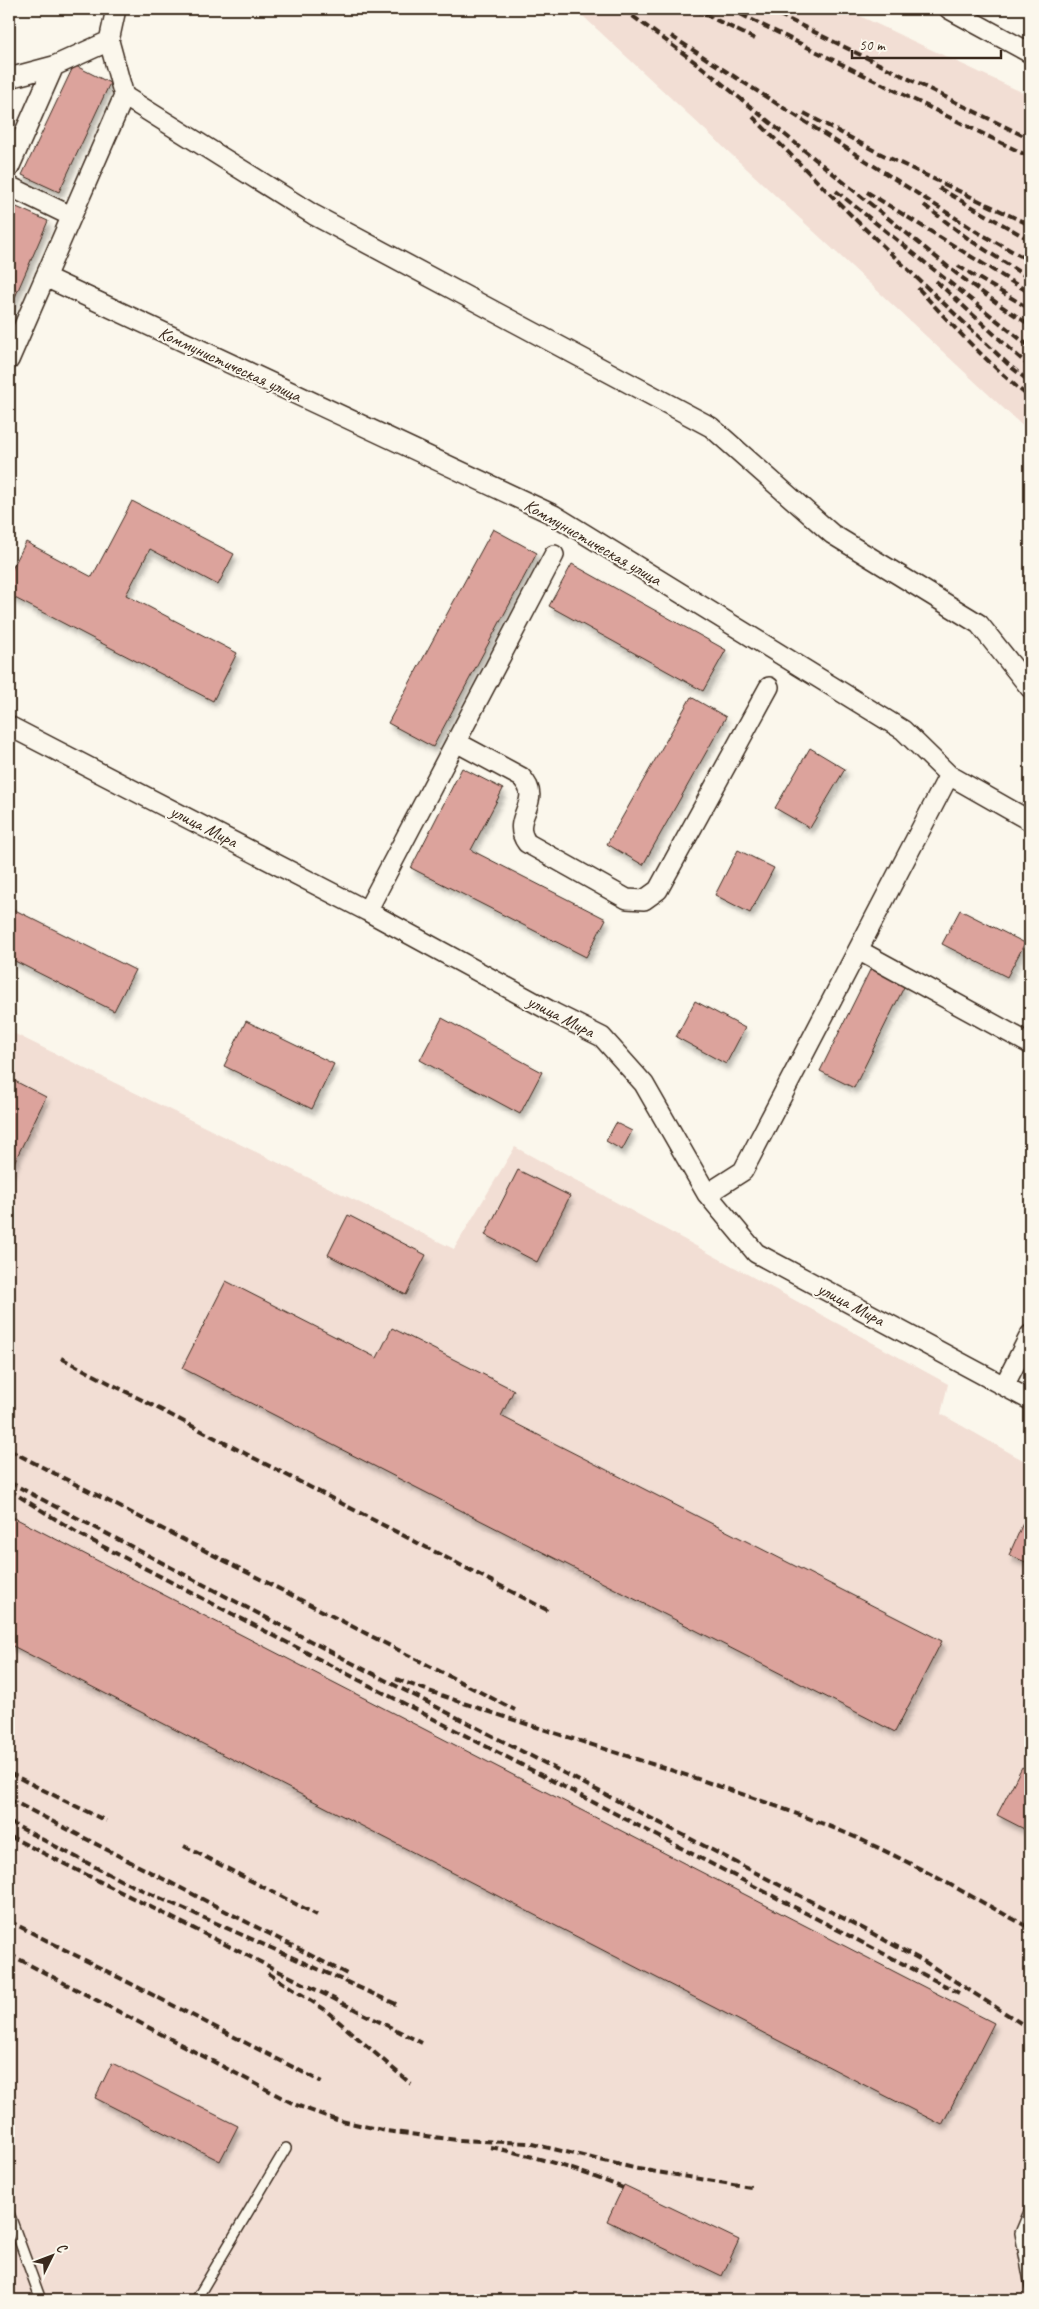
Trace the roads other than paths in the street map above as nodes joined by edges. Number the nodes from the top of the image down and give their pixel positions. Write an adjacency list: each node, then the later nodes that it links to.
1 (116, 9): 3 (street)
2 (949, 9): 4 (street)
3 (109, 41): 5 (street); 7 (street)
4 (1030, 53)
5 (54, 66): 6 (street); 8 (street)
6 (9, 78)
7 (124, 96): 10 (street); 15 (street)
8 (9, 168)
9 (9, 186): 10 (street)
10 (71, 216): 11 (street)
11 (45, 277): 12 (street); 18 (street, Коммунистическая улица)
12 (9, 358)
13 (554, 555): 17 (street)
14 (769, 687): 17 (street)
15 (1030, 688)
16 (9, 726): 20 (street, улица Мира)
17 (456, 742): 20 (street)
18 (949, 775): 19 (street, Коммунистическая улица); 21 (street)
19 (1030, 821)
20 (367, 911): 23 (street, улица Мира)
21 (858, 950): 22 (street); 23 (street)
22 (1030, 1044)
23 (706, 1194): 25 (street, улица Мира)
24 (1030, 1335): 25 (street)
25 (1004, 1386): 26 (street, улица Мира)
26 (1030, 1400)
27 (286, 2148): 32 (lane)
28 (1030, 2209): 30 (lane)
29 (9, 2213): 31 (lane)
30 (1030, 2288)
31 (41, 2300)
32 (196, 2300)

